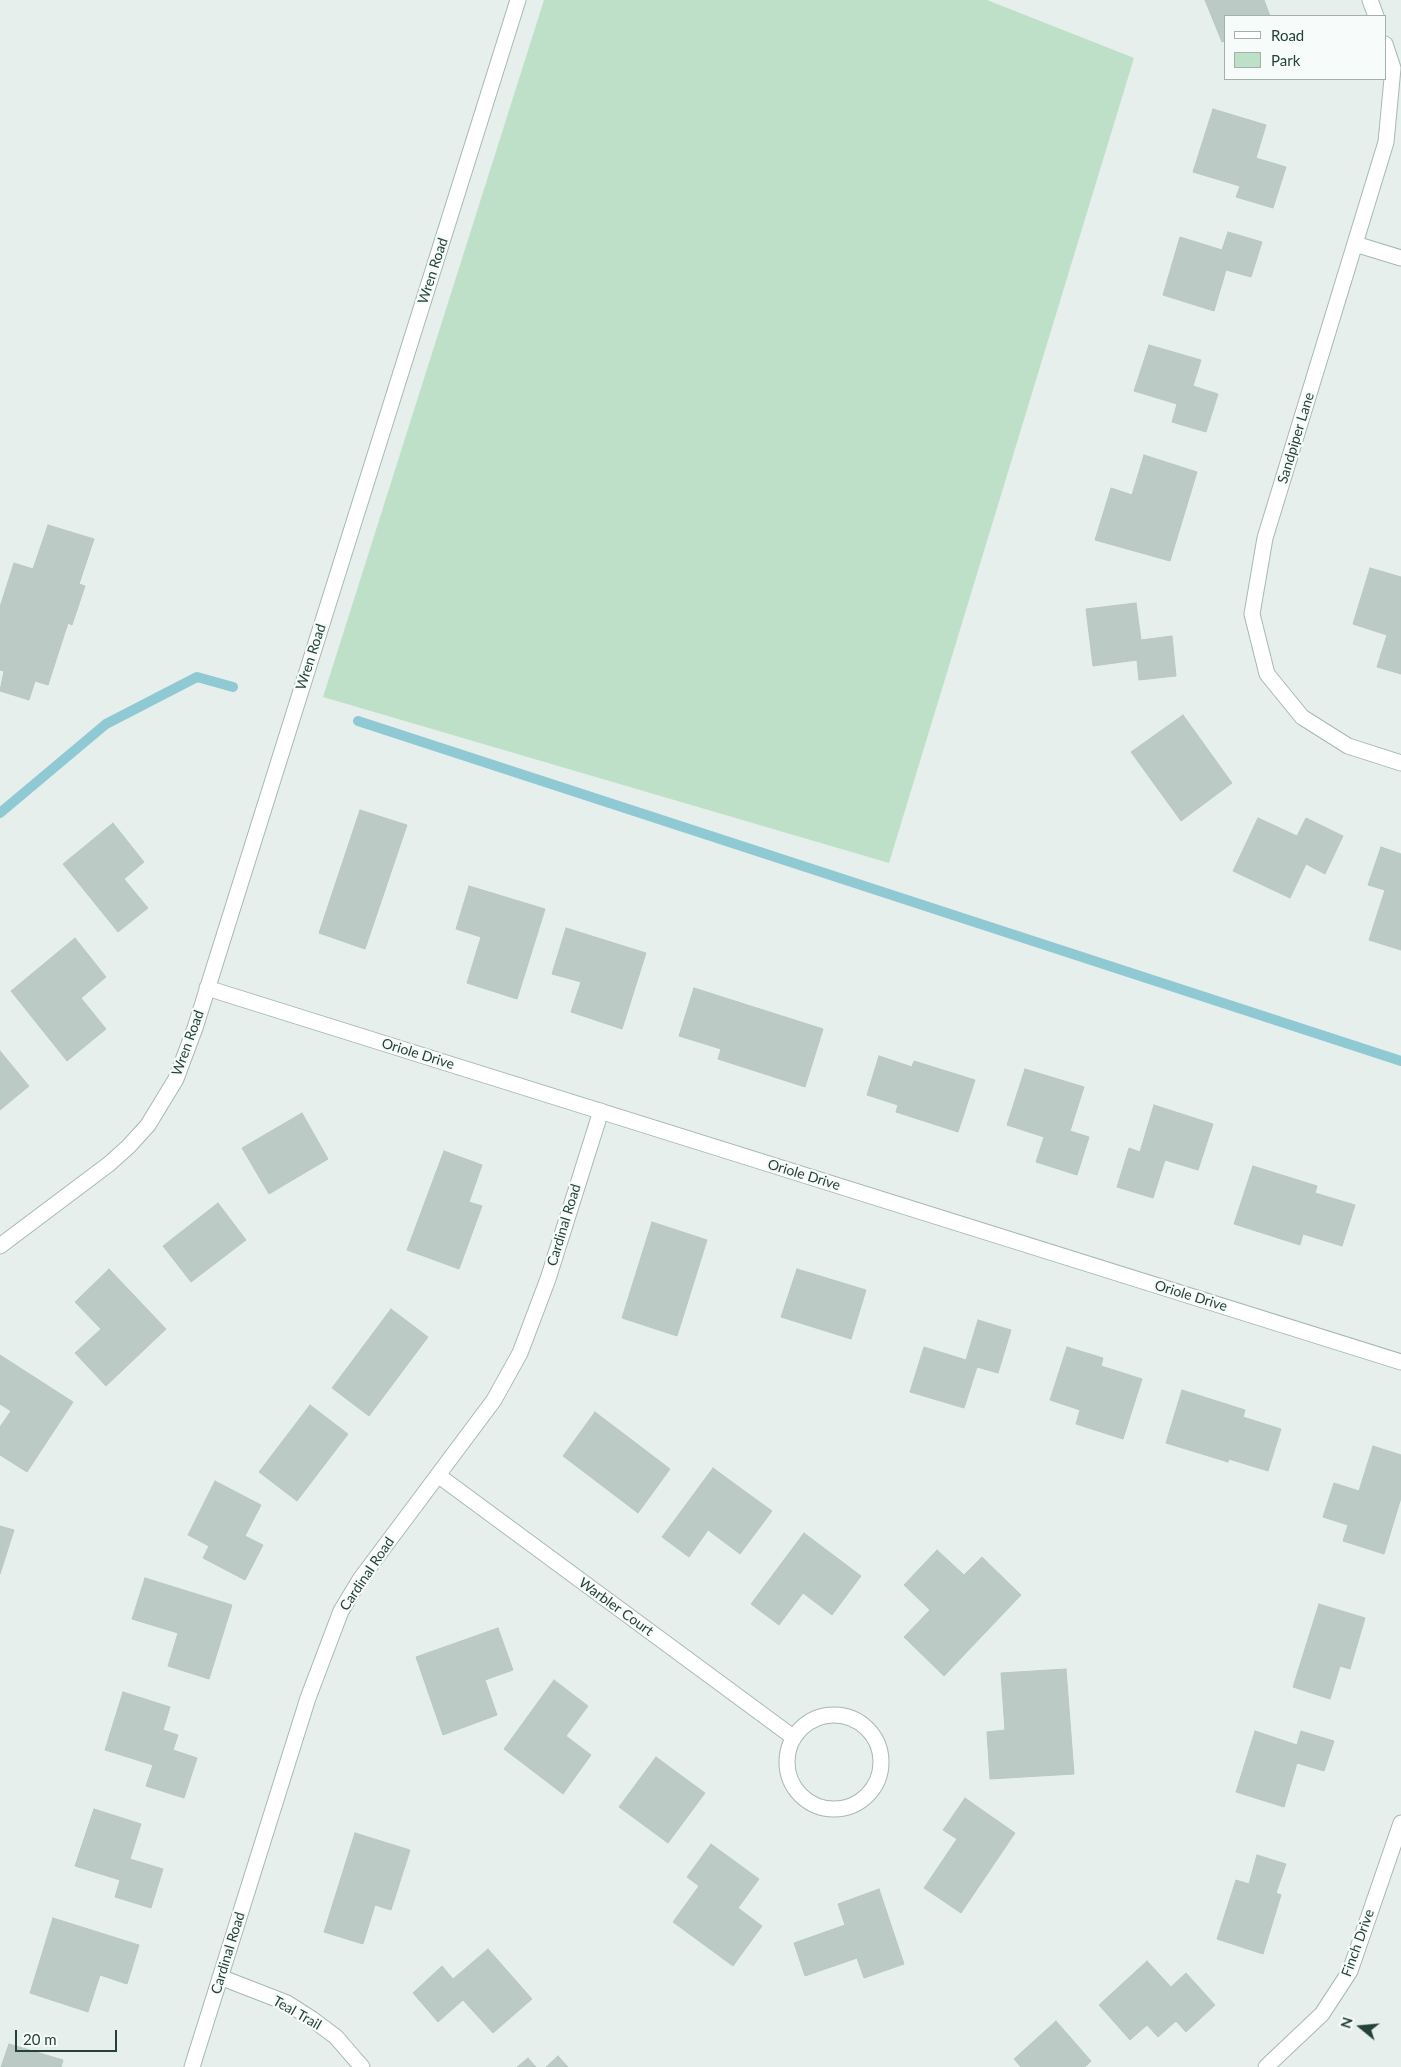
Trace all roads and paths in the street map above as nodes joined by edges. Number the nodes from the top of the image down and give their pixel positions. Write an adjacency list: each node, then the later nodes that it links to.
1 (518, 0): 8 (street, Wren Road)
2 (1370, 0): 3 (street)
3 (1376, 15)
4 (1386, 47): 5 (street, Sandpiper Lane)
5 (1355, 244): 6 (street); 7 (street, Sandpiper Lane)
6 (1401, 258)
7 (1401, 763)
8 (207, 988): 9 (street, Oriole Drive); 10 (street, Wren Road)
9 (600, 1111): 11 (street, Oriole Drive); 12 (street, Cardinal Road)
10 (0, 1246)
11 (1401, 1362)
12 (439, 1476): 13 (street, Warbler Court); 15 (street, Cardinal Road)
13 (793, 1737): 13 (street)
14 (1401, 1823): 18 (street, Finch Drive)
15 (220, 1977): 16 (street, Cardinal Road); 17 (street, Teal Trail)
16 (192, 2067)
17 (362, 2067)
18 (1266, 2067)

